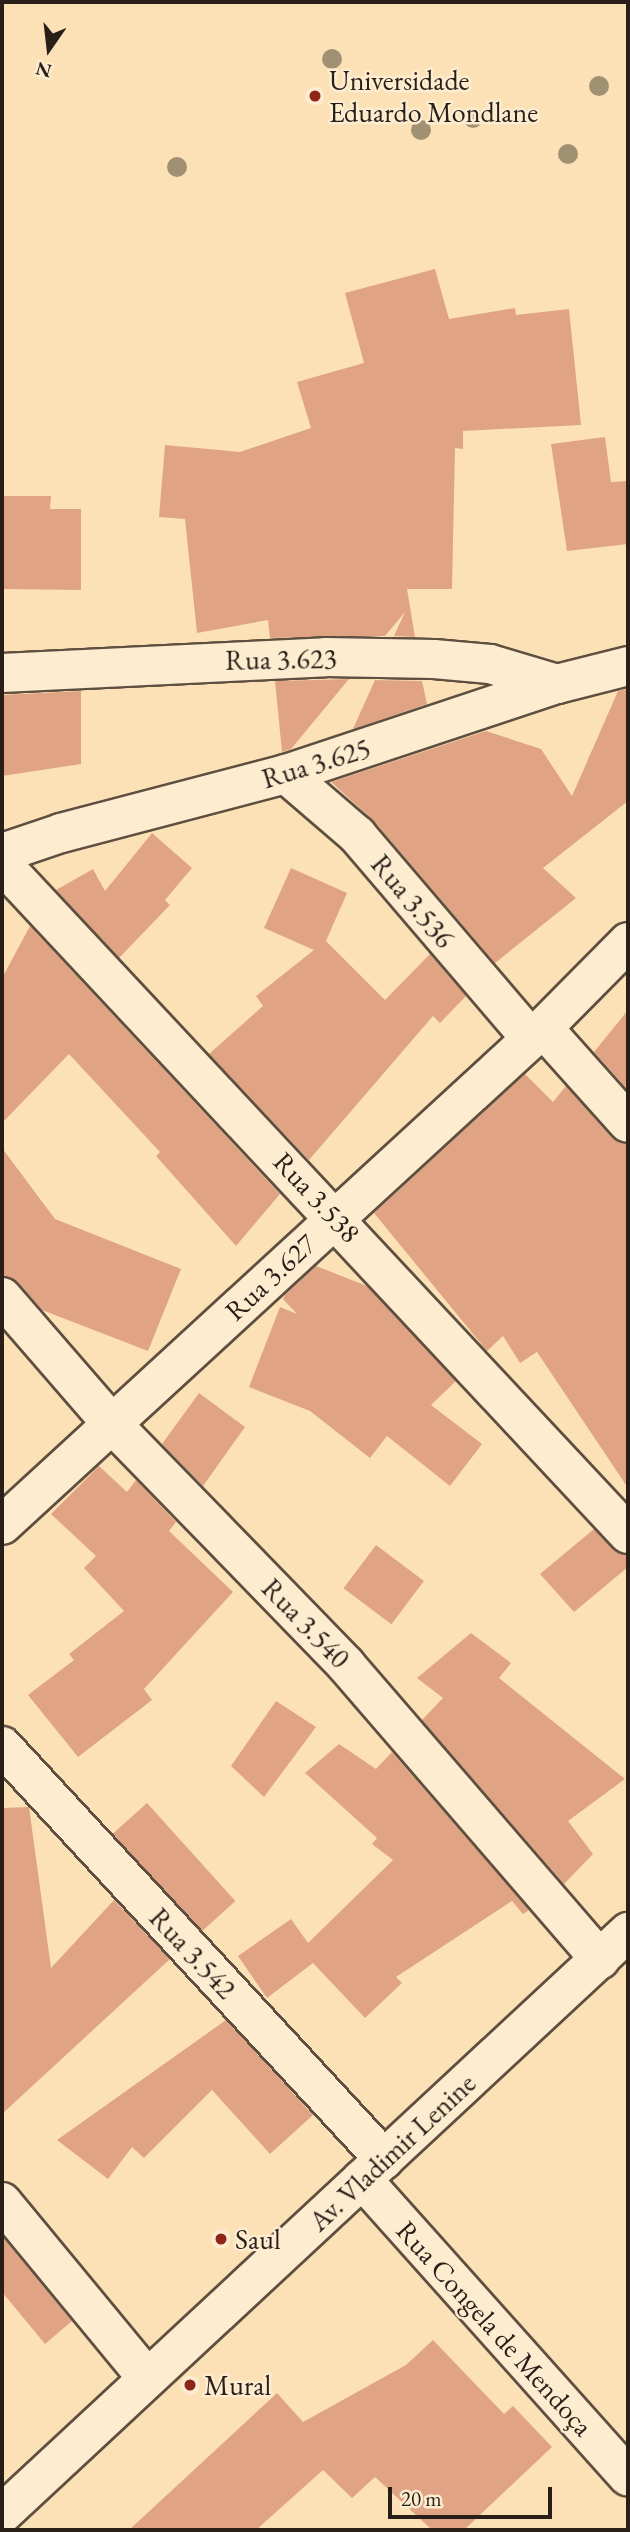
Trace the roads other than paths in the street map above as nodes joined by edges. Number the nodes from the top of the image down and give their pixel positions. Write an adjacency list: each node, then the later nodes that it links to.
1 (628, 666): 3 (street, Rua 3.625)
2 (2, 673): 3 (street, Rua 3.623)
3 (557, 684): 4 (street, Rua 3.625)
4 (286, 774): 5 (street, Rua 3.625); 8 (street, Rua 3.536)
5 (2, 853)
6 (2, 864): 10 (street, Rua 3.538)
7 (628, 942): 8 (street, Rua 3.627)
8 (537, 1033): 9 (street, Rua 3.536); 10 (street, Rua 3.627)
9 (628, 1123)
10 (335, 1217): 12 (street, Rua 3.627); 14 (street, Rua 3.538)
11 (2, 1297): 12 (street, Rua 3.540)
12 (112, 1424): 13 (street, Rua 3.627); 17 (street, Rua 3.540)
13 (2, 1525)
14 (628, 1534)
15 (2, 1746): 18 (street, Rua 3.542)
16 (628, 1932): 17 (street, Av. Vladimir Lenine)
17 (600, 1959): 18 (street, Av. Vladimir Lenine)
18 (373, 2169): 20 (street, Av. Vladimir Lenine); 21 (street, Rua Congela de Mendoça)
19 (2, 2202): 20 (street)
20 (147, 2378): 22 (street, Av. Vladimir Lenine)
21 (628, 2476)
22 (2, 2514)

